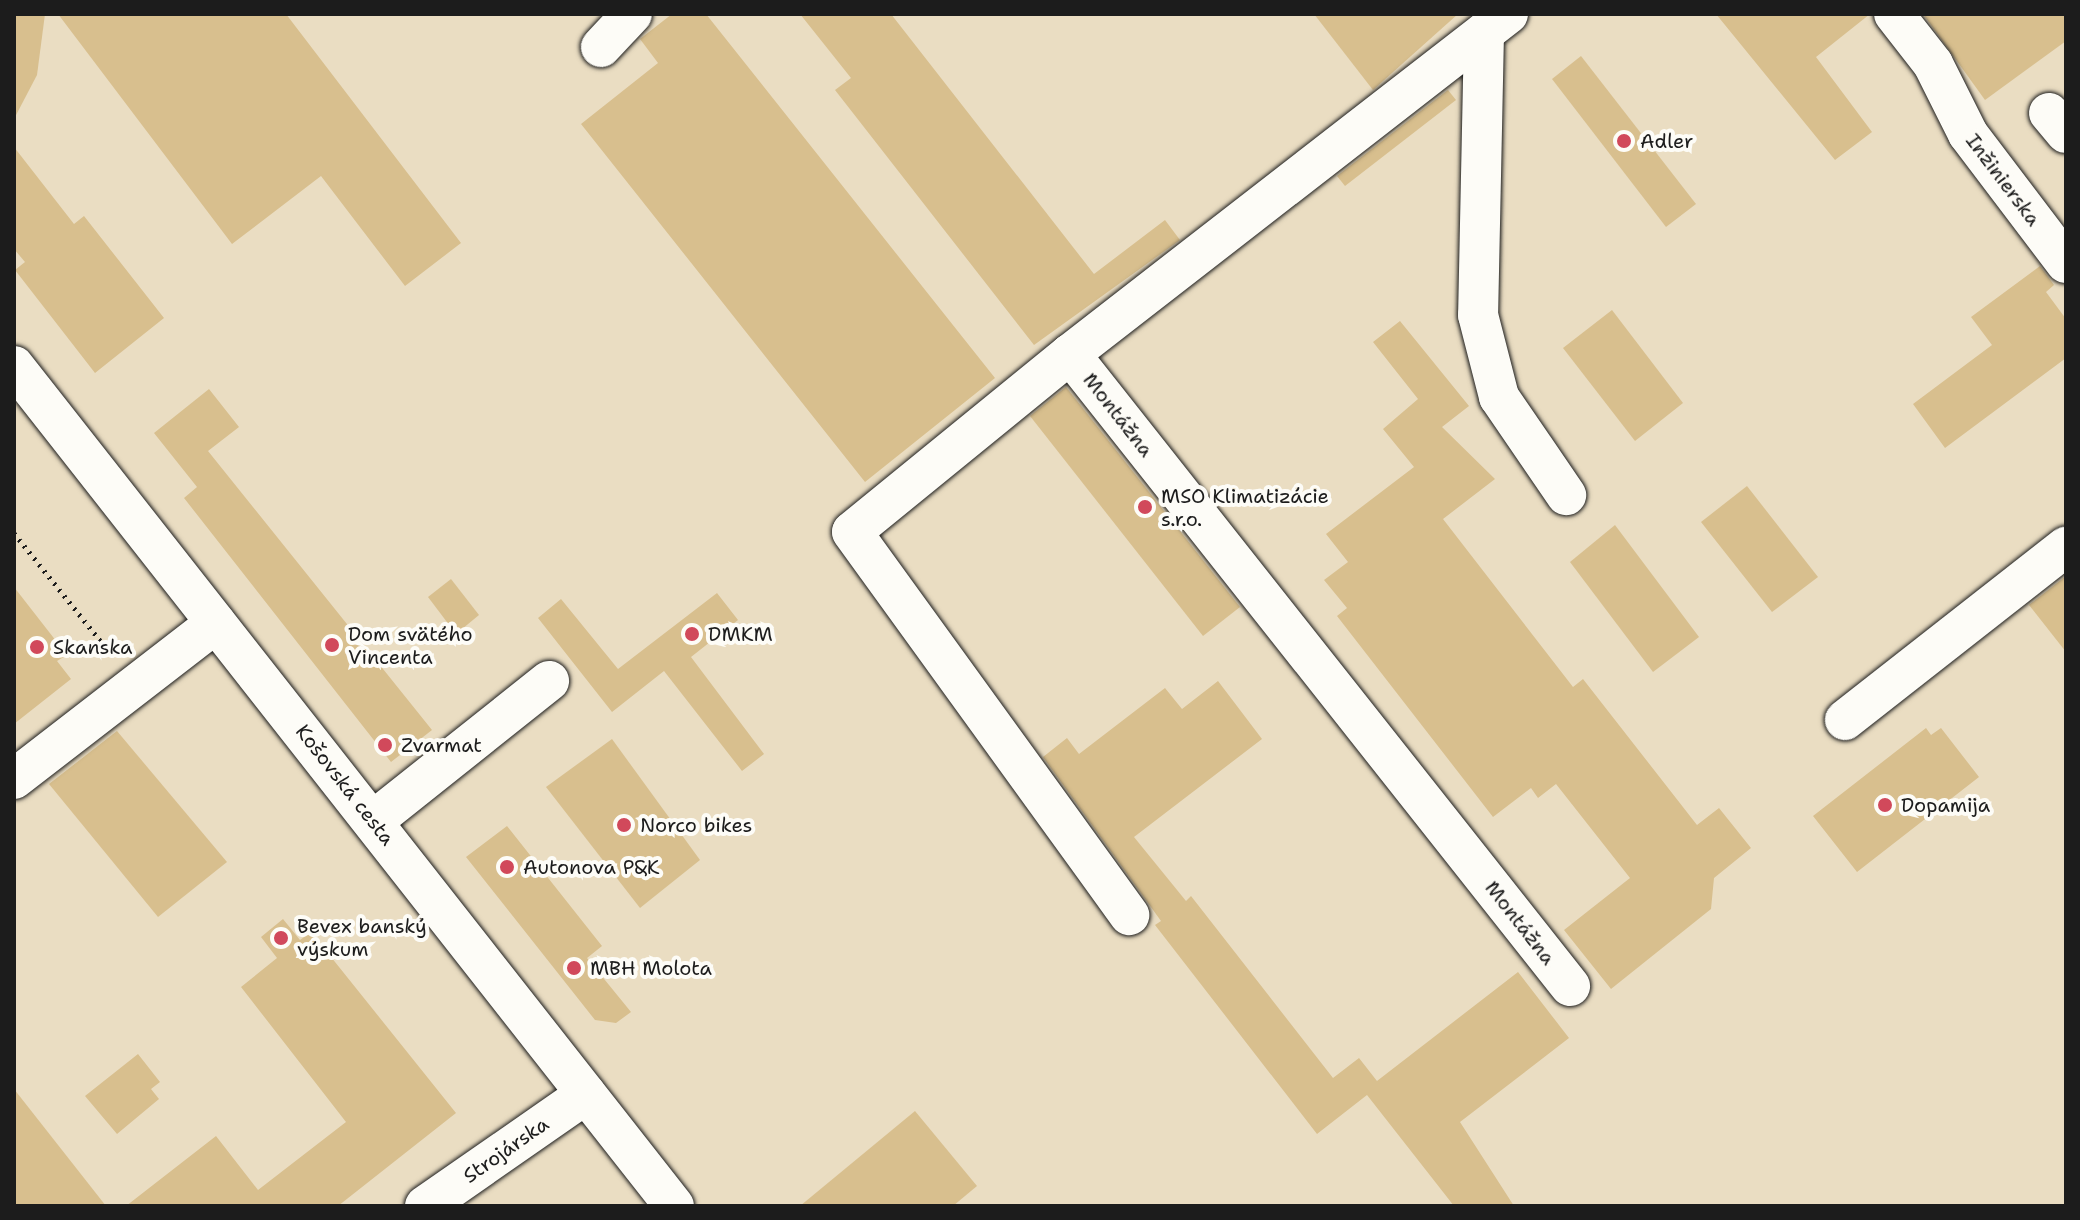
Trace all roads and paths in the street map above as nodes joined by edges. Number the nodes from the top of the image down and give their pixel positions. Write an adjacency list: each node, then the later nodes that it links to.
1 (632, 14): 4 (street)
2 (1894, 14): 5 (street, Inžinierska)
3 (1496, 24): 6 (street, Montážna); 8 (street)
4 (601, 47)
5 (2066, 263)
6 (1070, 354): 17 (street); 18 (street, Montážna)
7 (14, 366): 11 (street, Košovská cesta)
8 (1566, 495)
9 (14, 533): 12 (path)
10 (2066, 547): 14 (street)
11 (216, 623): 15 (street); 16 (street, Košovská cesta)
12 (102, 643)
13 (549, 681): 16 (street)
14 (1845, 720)
15 (14, 779)
16 (373, 821): 19 (street, Košovská cesta)
17 (1129, 915)
18 (1570, 986)
19 (586, 1094): 20 (street, Strojárska); 21 (street, Košovská cesta)
20 (425, 1206)
21 (674, 1206)

